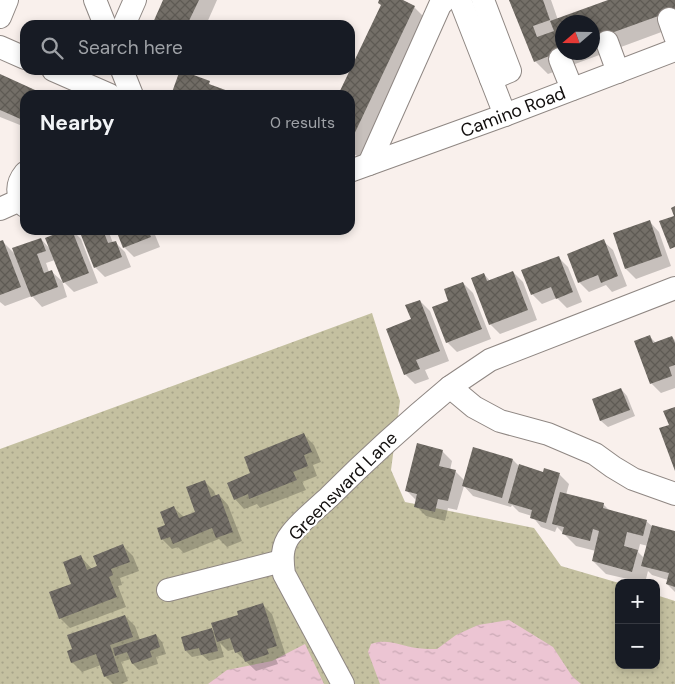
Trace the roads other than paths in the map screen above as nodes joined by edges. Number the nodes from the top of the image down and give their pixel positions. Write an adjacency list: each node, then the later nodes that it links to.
1 (7, 0): 7 (street)
2 (95, 0): 8 (street)
3 (135, 0): 9 (street)
4 (445, 0): 23 (street)
5 (460, 0): 18 (street)
6 (483, 0): 18 (street)
7 (0, 17)
8 (102, 20)
9 (126, 20)
10 (607, 42): 15 (street)
11 (0, 47): 13 (street)
12 (675, 50): 15 (street, Camino Road)
13 (20, 56)
14 (560, 60): 21 (street)
15 (618, 72): 21 (street, Camino Road)
16 (64, 75): 19 (street)
17 (124, 75): 20 (street)
18 (490, 79): 22 (street)
19 (99, 90)
20 (130, 90)
21 (572, 90): 22 (street, Camino Road)
22 (505, 115): 23 (street, Camino Road)
23 (360, 168)
24 (20, 179): 25 (street)
25 (15, 205)
26 (675, 288): 27 (street, Greensward Lane)
27 (450, 386): 28 (street); 29 (street, Greensward Lane)
28 (675, 494)
29 (282, 561): 30 (street); 31 (street, Greensward Lane)
30 (168, 590)
31 (343, 684)

